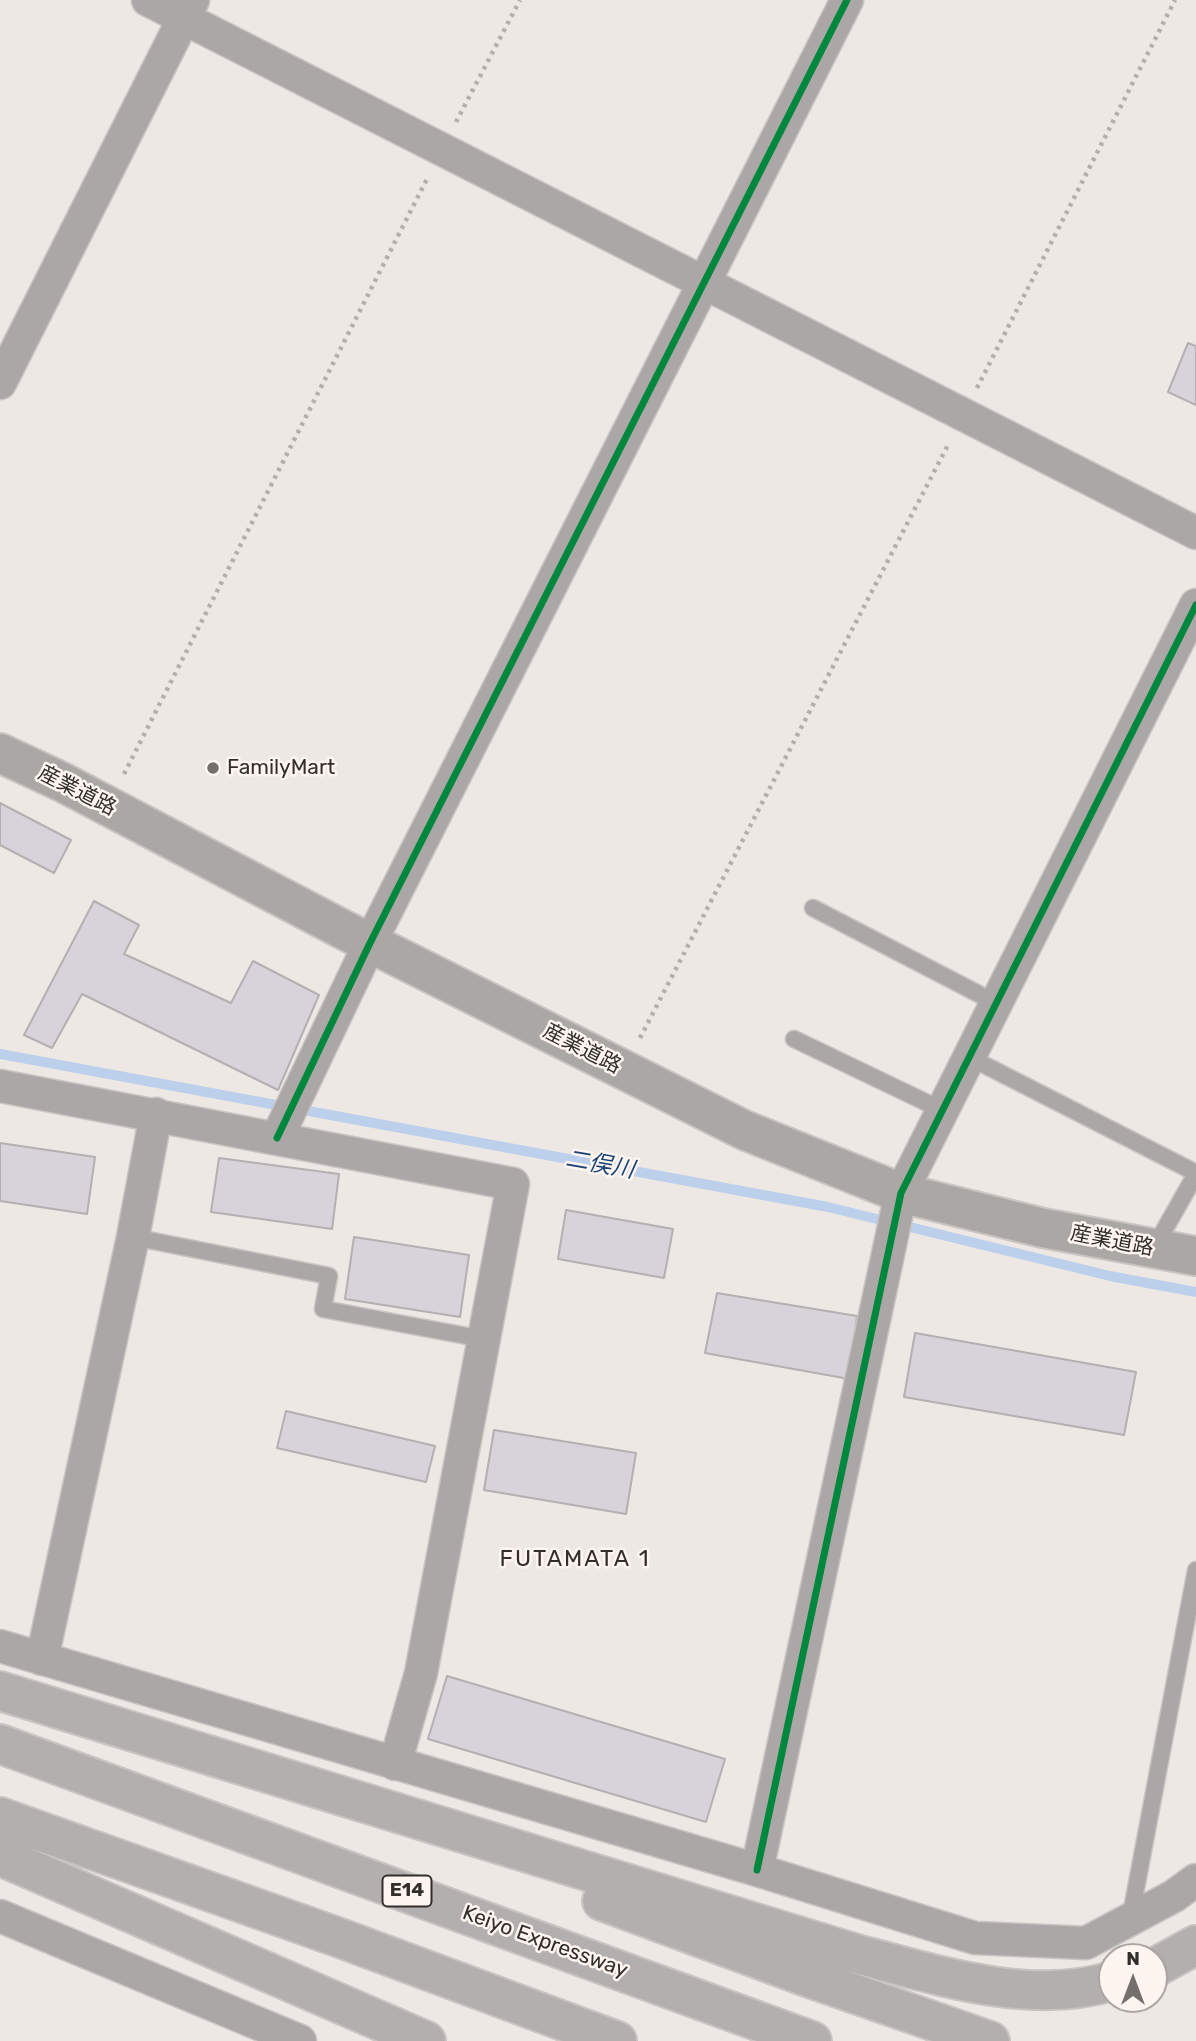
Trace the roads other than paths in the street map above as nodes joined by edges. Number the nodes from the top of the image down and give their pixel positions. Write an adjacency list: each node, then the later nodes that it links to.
1 (148, 0): 3 (street)
2 (847, 0): 4 (street)
3 (188, 9): 4 (street); 5 (street)
4 (702, 283): 6 (street); 10 (street)
5 (0, 383)
6 (1196, 533)
7 (1196, 605): 11 (street)
8 (0, 753): 10 (main road, 産業道路)
9 (813, 908): 11 (lane)
10 (370, 943): 17 (street); 19 (main road, 産業道路)
11 (996, 1003): 13 (street)
12 (794, 1040): 15 (lane)
13 (969, 1057): 15 (street); 18 (lane)
14 (0, 1086): 16 (street)
15 (942, 1110): 19 (street)
16 (156, 1114): 17 (street); 20 (street)
17 (277, 1138): 23 (street)
18 (1196, 1174): 21 (lane)
19 (901, 1193): 21 (main road, 産業道路); 33 (street)
20 (133, 1237): 23 (lane); 26 (street)
21 (1153, 1250): 22 (main road, 産業道路)
22 (1196, 1256)
23 (483, 1339): 30 (street)
24 (1196, 1570): 36 (lane)
25 (0, 1646): 26 (street)
26 (43, 1659): 30 (street)
27 (0, 1691): 29 (highway)
28 (0, 1744): 43 (highway, Keiyo Expressway / E14)
29 (203, 1753): 39 (highway); 44 (highway)
30 (395, 1764): 33 (street)
31 (0, 1817): 42 (highway)
32 (0, 1856): 41 (highway)
33 (757, 1870): 36 (street)
34 (1196, 1880): 36 (street)
35 (0, 1916): 40 (street)
36 (1130, 1920)
37 (1196, 1945): 38 (highway)
38 (1168, 1960)
39 (1098, 1986)
40 (300, 2041)
41 (426, 2041)
42 (617, 2041)
43 (812, 2041)
44 (990, 2041)

